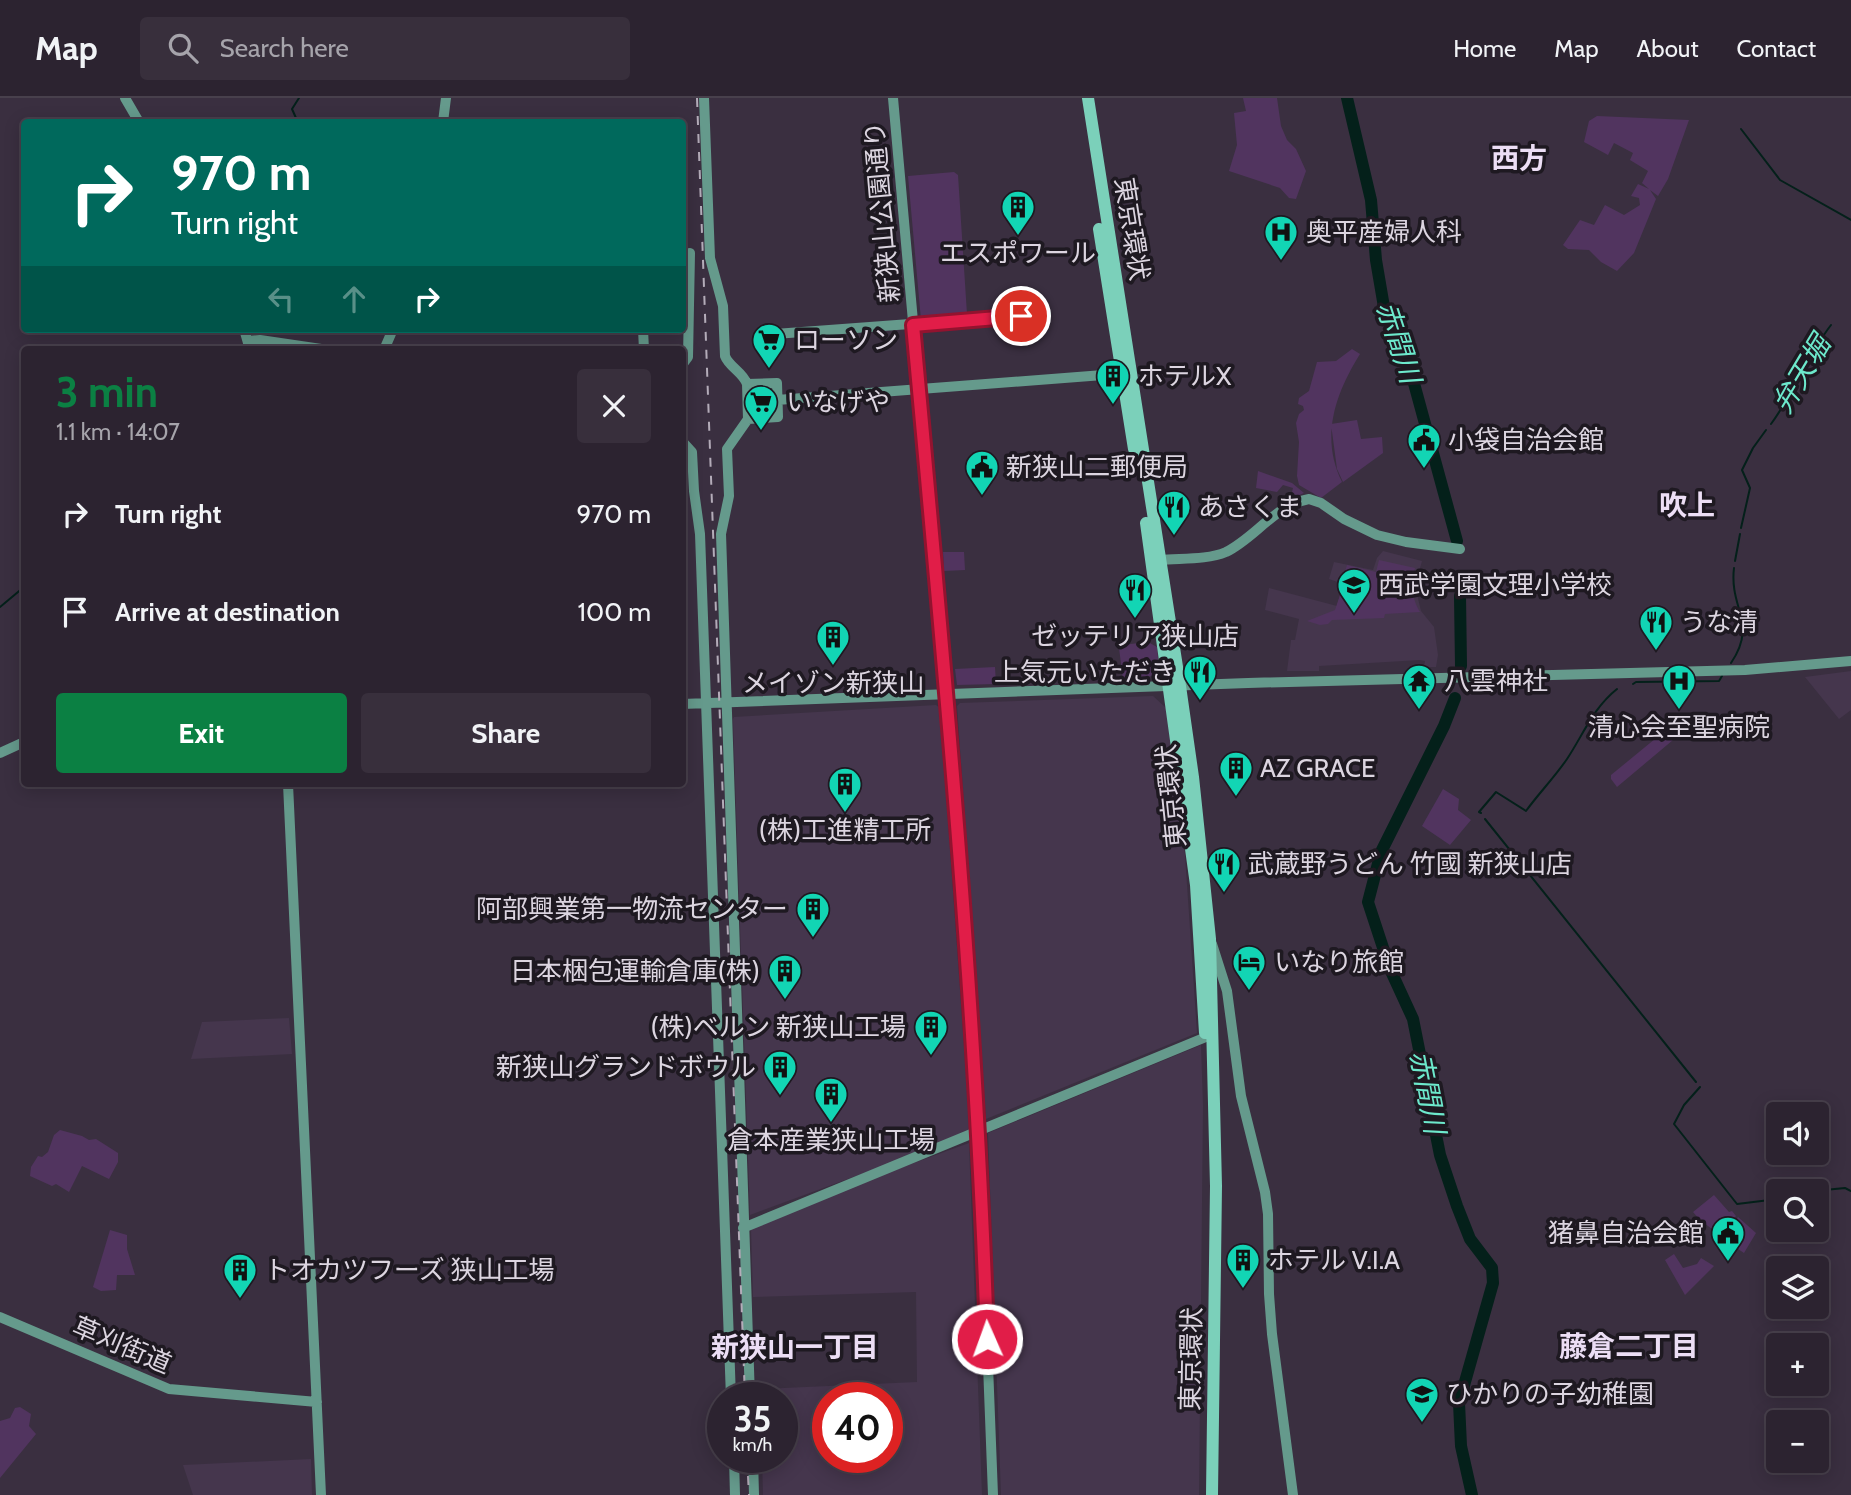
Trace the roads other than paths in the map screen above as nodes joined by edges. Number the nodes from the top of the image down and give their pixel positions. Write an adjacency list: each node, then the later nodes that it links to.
1 (125, 98): 7 (street)
2 (446, 98): 8 (street)
3 (704, 98): 17 (street)
4 (892, 98): 11 (street, 新狭山公園通り)
5 (1080, 98): 16 (highway, 東京環状)
6 (1088, 98): 16 (highway, 東京環状)
7 (137, 119)
8 (443, 119)
9 (690, 253): 15 (street)
10 (1046, 314): 11 (street)
11 (913, 325): 12 (street); 18 (street, 新狭山公園通り)
12 (775, 334)
13 (249, 346): 14 (street)
14 (301, 346)
15 (686, 360)
16 (1127, 373): 18 (street); 23 (highway, 東京環状); 25 (highway, 東京環状)
17 (747, 384): 19 (street); 20 (street)
18 (919, 389): 19 (street); 26 (street, 新狭山公園通り)
19 (777, 400): 20 (street)
20 (748, 419): 27 (street)
21 (686, 445): 28 (street)
22 (1460, 549): 23 (street)
23 (1160, 560): 25 (highway, 東京環状)
24 (1851, 661): 25 (street)
25 (1174, 686): 26 (street); 33 (highway, 東京環状)
26 (948, 694): 27 (street); 35 (street, 新狭山公園通り)
27 (726, 702): 28 (street); 36 (street)
28 (706, 703): 29 (street); 38 (street)
29 (686, 704)
30 (21, 743): 31 (street)
31 (0, 753)
32 (288, 787): 40 (street)
33 (1205, 939): 34 (highway, 東京環状); 48 (highway, 東京環状); 49 (street)
34 (1206, 1037): 35 (street); 47 (highway, 東京環状)
35 (979, 1131): 36 (street); 46 (street, 新狭山公園通り)
36 (743, 1228): 39 (street)
37 (0, 1317): 40 (street, 草刈街道)
38 (730, 1382)
39 (749, 1382)
40 (317, 1402): 43 (street)
41 (734, 1473): 44 (street)
42 (753, 1473): 45 (street)
43 (321, 1495)
44 (735, 1495)
45 (754, 1495)
46 (993, 1495)
47 (1205, 1495)
48 (1212, 1495)
49 (1293, 1495)

